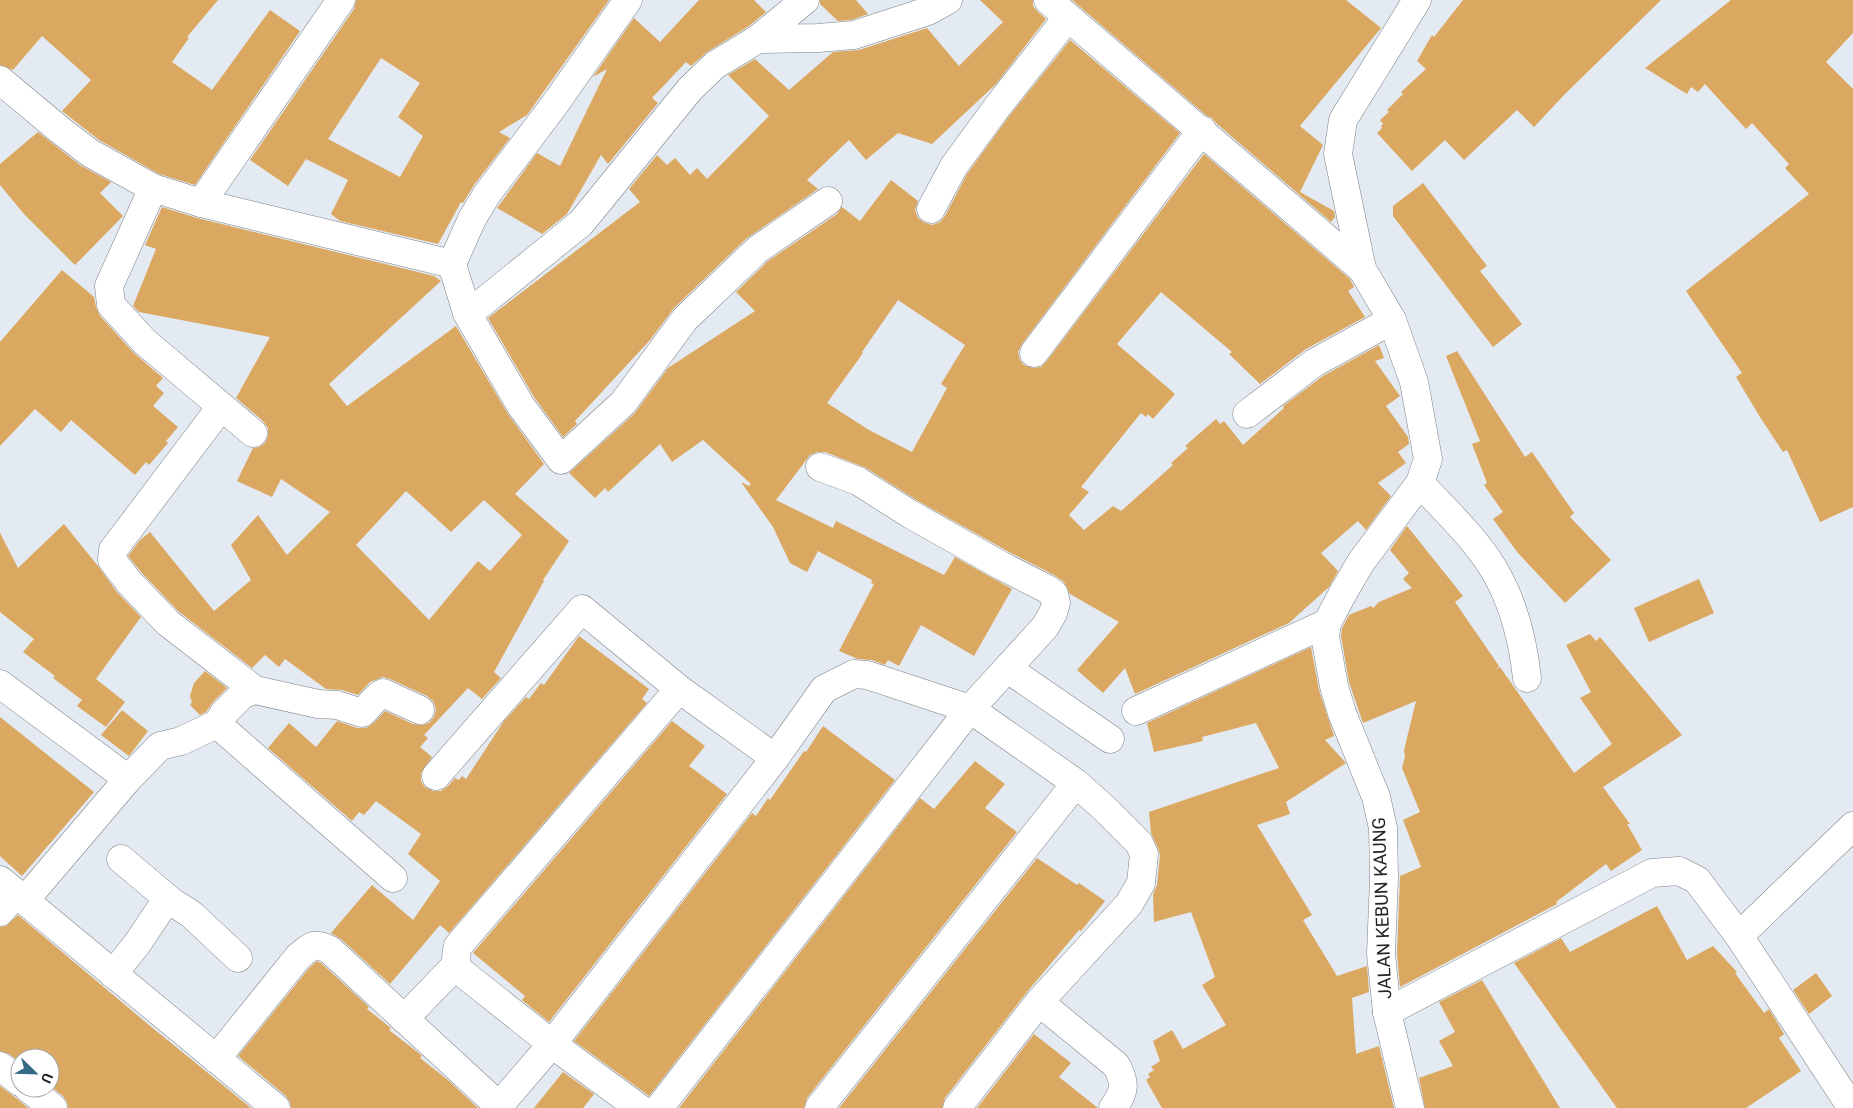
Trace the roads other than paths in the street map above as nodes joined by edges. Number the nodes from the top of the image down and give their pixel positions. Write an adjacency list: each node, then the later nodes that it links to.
1 (340, 0): 12 (street)
2 (628, 0): 14 (street)
3 (805, 0): 7 (street)
4 (948, 0): 7 (street)
5 (1407, 5): 15 (street, JALAN KEBUN KAUNG)
6 (1058, 9): 9 (street); 13 (street)
7 (758, 39): 16 (street)
8 (0, 80): 10 (street)
9 (1202, 130): 15 (street); 18 (street)
10 (153, 188): 12 (street); 19 (street)
11 (828, 201): 16 (street)
12 (201, 204): 14 (street)
13 (931, 209)
14 (452, 264): 16 (street)
15 (1362, 269): 17 (street, JALAN KEBUN KAUNG)
16 (467, 313)
17 (1392, 320): 20 (street); 23 (street, JALAN KEBUN KAUNG)
18 (1034, 353)
19 (221, 407): 21 (street); 28 (street)
20 (1247, 414)
21 (253, 432)
22 (820, 466): 25 (street)
23 (1420, 483): 24 (street, JALAN KEBUN KAUNG); 26 (street)
24 (1327, 623): 32 (street); 49 (street, JALAN KEBUN KAUNG)
25 (1008, 669): 30 (street); 34 (street)
26 (1527, 678)
27 (0, 684): 37 (street)
28 (255, 690): 31 (street); 33 (street)
29 (679, 690): 35 (street); 36 (street); 46 (street)
30 (970, 709): 35 (street); 38 (street); 60 (street)
31 (420, 710)
32 (1136, 710)
33 (217, 724): 37 (street); 41 (street)
34 (1110, 738)
35 (775, 758): 51 (street)
36 (436, 776)
37 (128, 779): 42 (street)
38 (1076, 783): 48 (street); 61 (street)
39 (1853, 826): 44 (street)
40 (121, 859): 43 (street)
41 (393, 878)
42 (10, 896): 47 (street)
43 (172, 902): 45 (street); 47 (street)
44 (1739, 936): 49 (street); 65 (street)
45 (238, 958)
46 (456, 965): 50 (street); 51 (street)
47 (113, 974): 52 (street)
48 (1039, 1002): 62 (street); 63 (street)
49 (1387, 1012): 64 (street, JALAN KEBUN KAUNG)
50 (404, 1019): 52 (street); 56 (street)
51 (552, 1044): 56 (street); 59 (street)
52 (216, 1059): 58 (street)
53 (0, 1066): 54 (street)
54 (10, 1074)
55 (40, 1098): 57 (street)
56 (498, 1107)
57 (53, 1108)
58 (276, 1108)
59 (638, 1108)
60 (659, 1108)
61 (819, 1108)
62 (957, 1108)
63 (1113, 1108)
64 (1410, 1108)
65 (1852, 1108)

